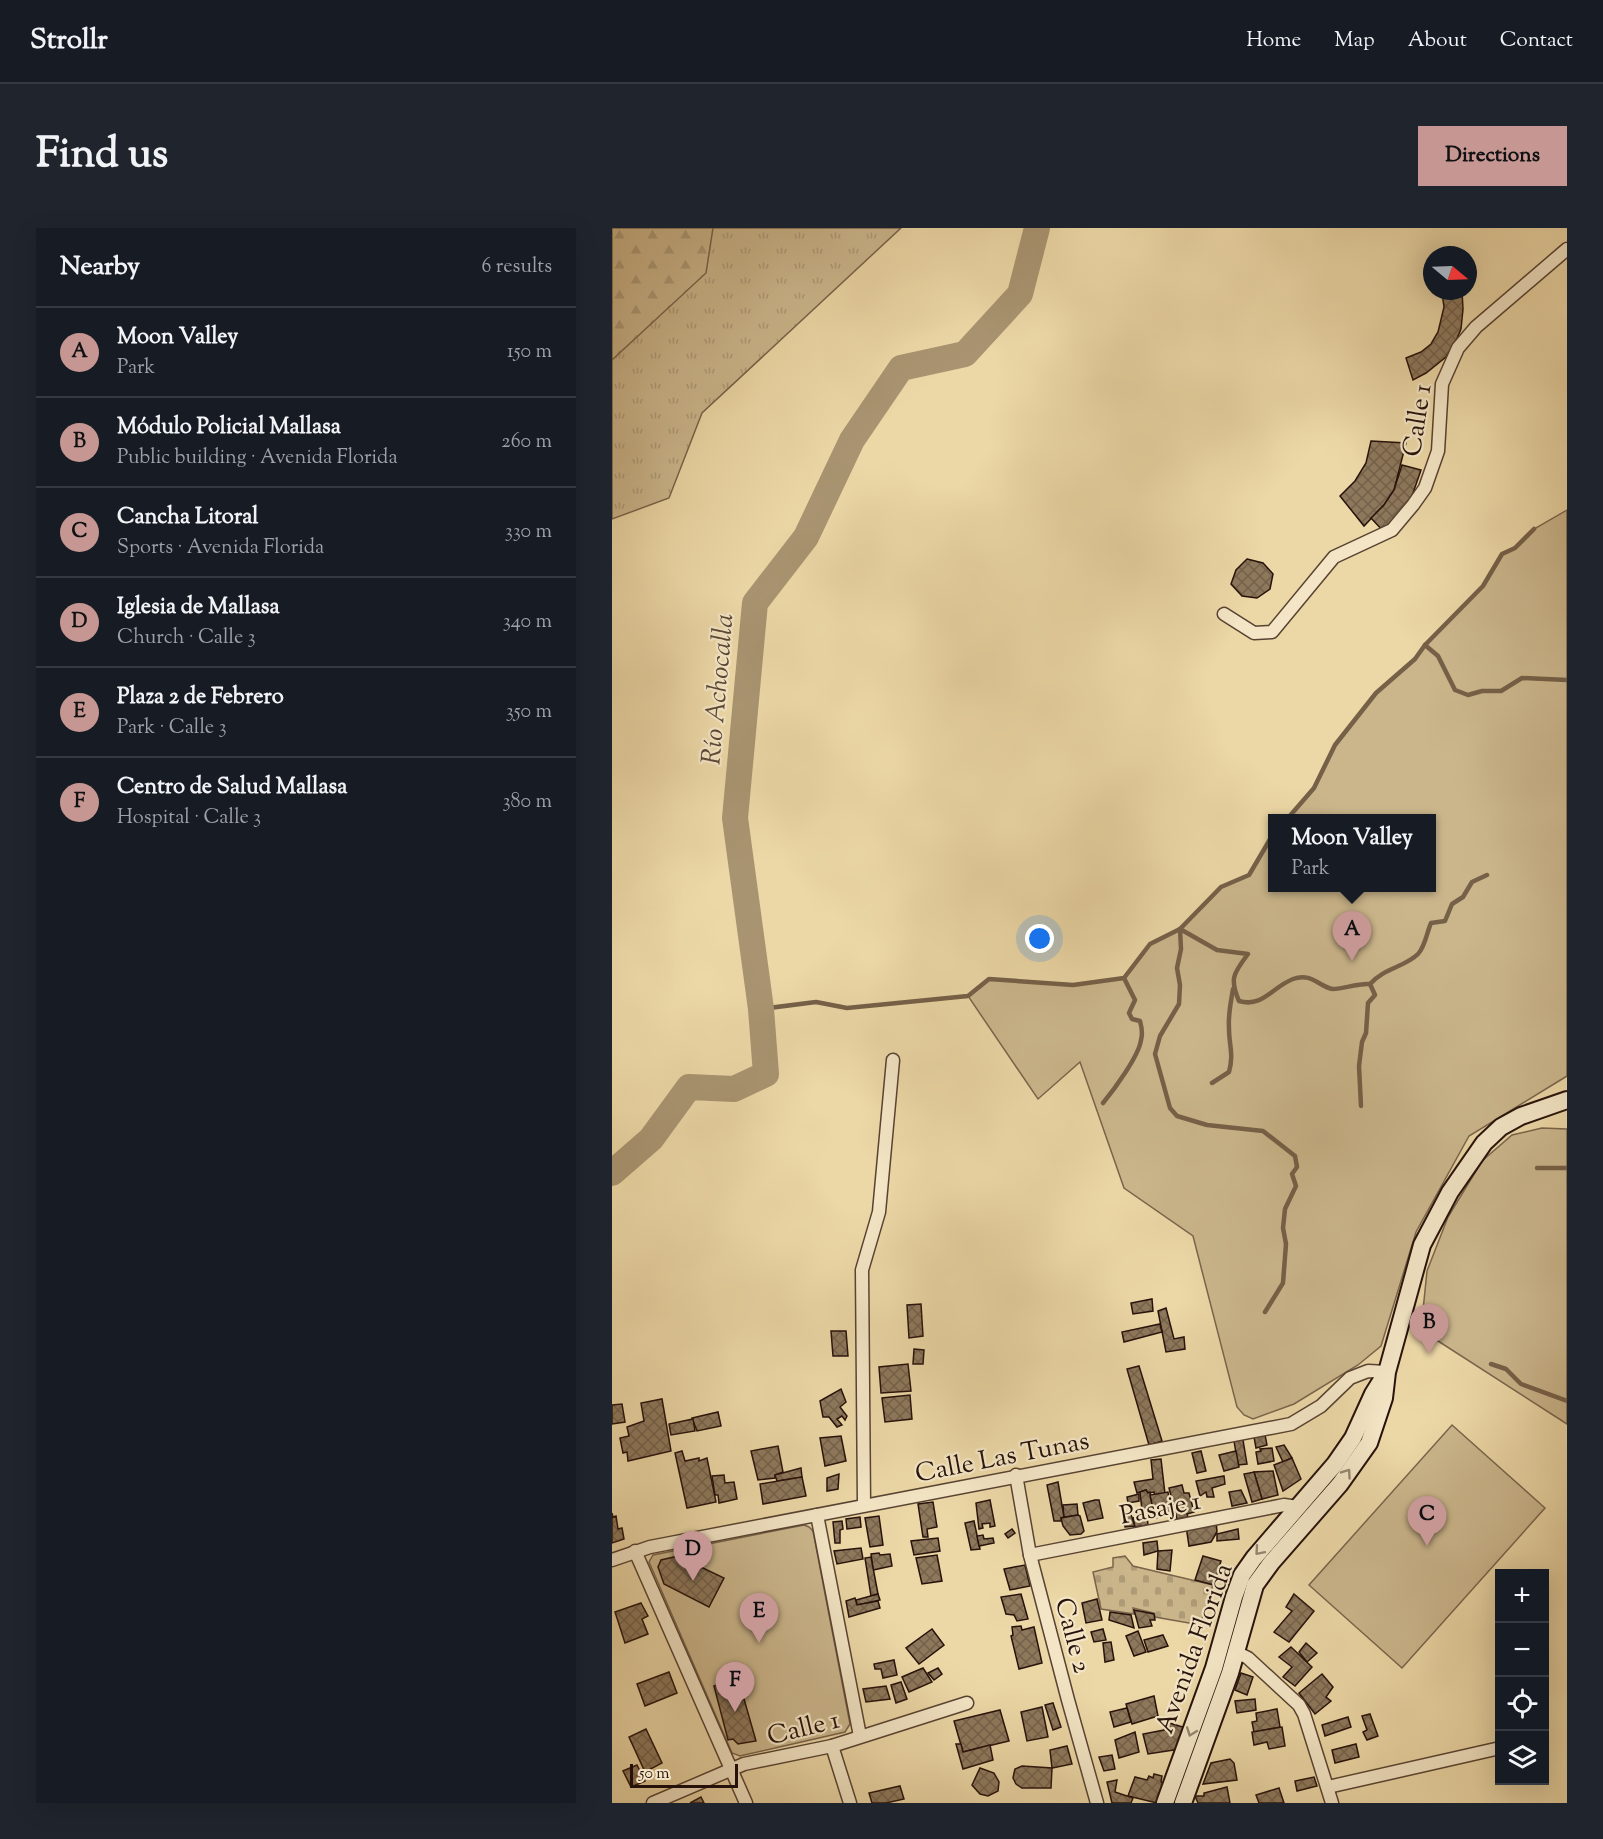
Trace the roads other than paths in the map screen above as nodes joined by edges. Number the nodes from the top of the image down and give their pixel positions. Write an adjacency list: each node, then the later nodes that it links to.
1 (1567, 249): 2 (street, Calle 1)
2 (1224, 614)
3 (893, 1060): 7 (street)
4 (1567, 1100): 5 (main road, Avenida Florida)
5 (1387, 1372): 6 (street, Calle Las Tunas); 8 (main road, Avenida Florida)
6 (1016, 1475): 7 (street, Calle Las Tunas); 11 (street, Calle 2)
7 (864, 1505): 9 (street, Calle Las Tunas)
8 (1304, 1513): 11 (street, Pasaje 1); 13 (main road, Avenida Florida)
9 (817, 1515): 10 (street, Calle Las Tunas); 15 (street)
10 (635, 1551): 12 (street, Calle Las Tunas); 18 (street)
11 (1030, 1555): 23 (street, Calle 2)
12 (612, 1560)
13 (1228, 1650): 19 (street); 24 (main road, Avenida Florida, one-way to 24); 25 (main road, Avenida Florida)
14 (967, 1703): 15 (street, Calle 1)
15 (860, 1736): 16 (street, Calle 1)
16 (832, 1746): 18 (street, Calle 1); 22 (street)
17 (1495, 1749): 19 (street)
18 (730, 1770): 20 (street, Calle 1); 21 (street)
19 (1328, 1787): 26 (street)
20 (653, 1803)
21 (746, 1803)
22 (850, 1803)
23 (1097, 1803)
24 (1165, 1803)
25 (1183, 1803)
26 (1332, 1803)

